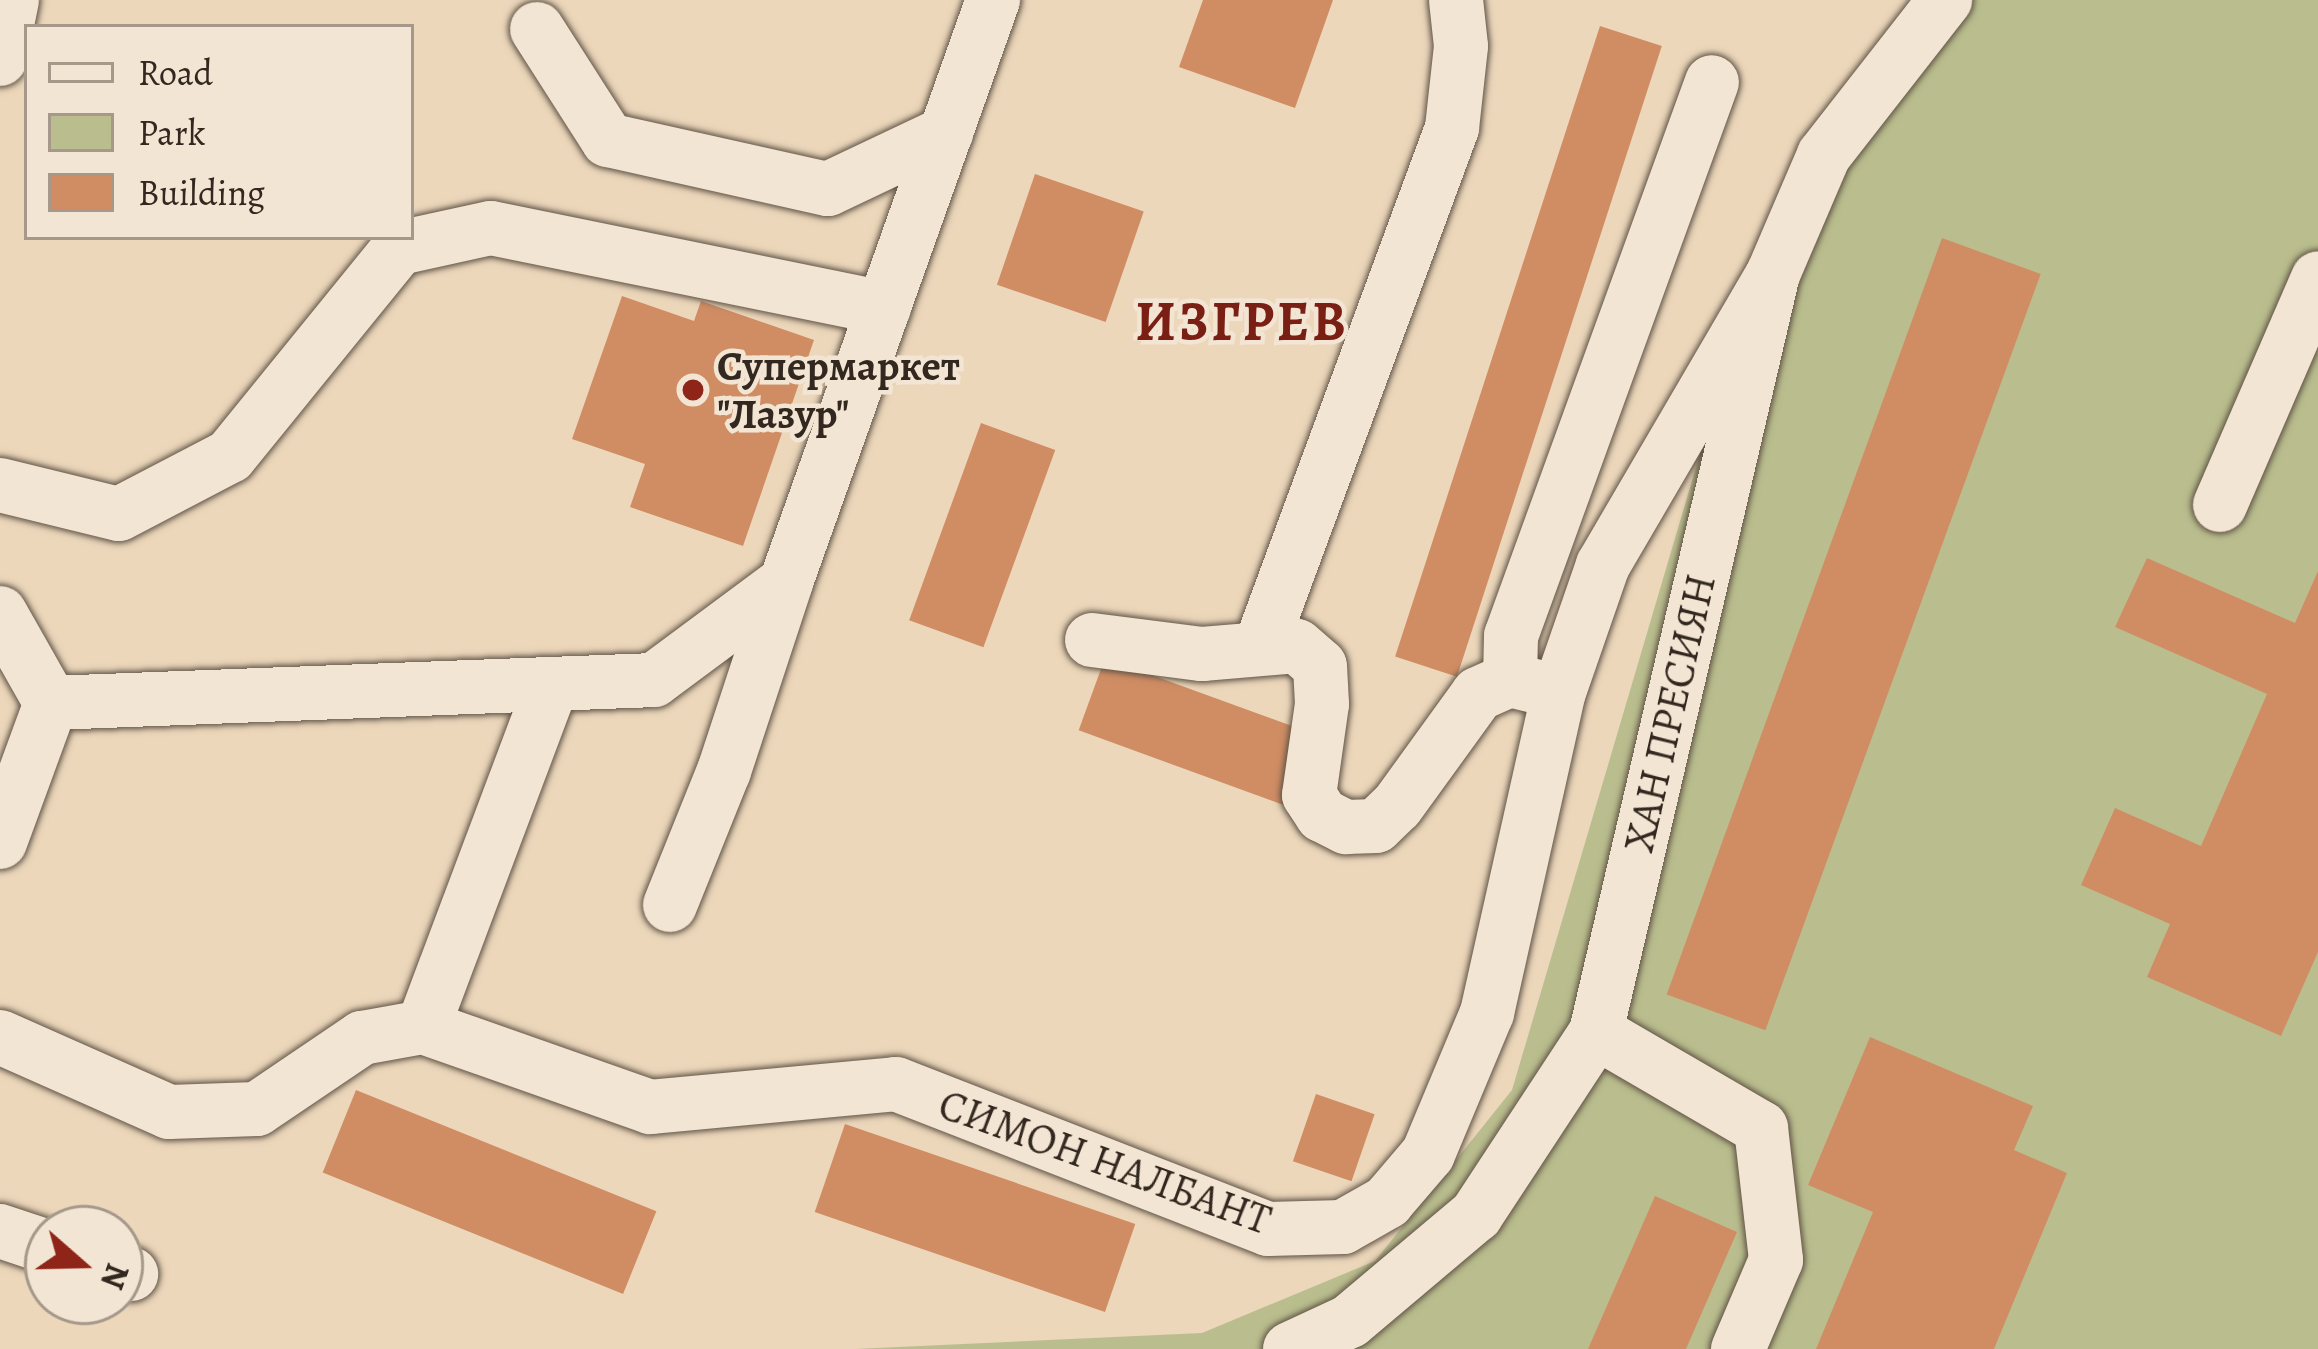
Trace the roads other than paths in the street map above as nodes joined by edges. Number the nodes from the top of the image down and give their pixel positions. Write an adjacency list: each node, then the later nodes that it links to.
1 (12, 0): 6 (street)
2 (993, 0): 8 (street)
3 (1456, 0): 17 (street)
4 (1945, 0): 9 (street, ХАН ПРЕСИЯН)
5 (537, 29): 8 (street)
6 (0, 59)
7 (1712, 82): 19 (street)
8 (946, 133): 11 (street)
9 (1773, 274): 19 (street, СИМОН НАЛБАНТ); 24 (street, ХАН ПРЕСИЯН)
10 (2318, 278): 13 (street)
11 (884, 308): 12 (street); 14 (street)
12 (0, 485)
13 (2220, 506)
14 (786, 582): 18 (street); 22 (street)
15 (0, 613): 20 (street)
16 (1092, 640): 17 (street)
17 (1261, 645): 19 (street)
18 (552, 684): 20 (street); 23 (street)
19 (1535, 686): 23 (street, СИМОН НАЛБАНТ)
20 (51, 704): 21 (street)
21 (0, 842)
22 (670, 905)
23 (423, 1027): 25 (street, СИМОН НАЛБАНТ)
24 (1596, 1032): 26 (street, ХАН ПРЕСИЯН); 27 (street)
25 (0, 1037)
26 (1290, 1349)
27 (1738, 1349)

